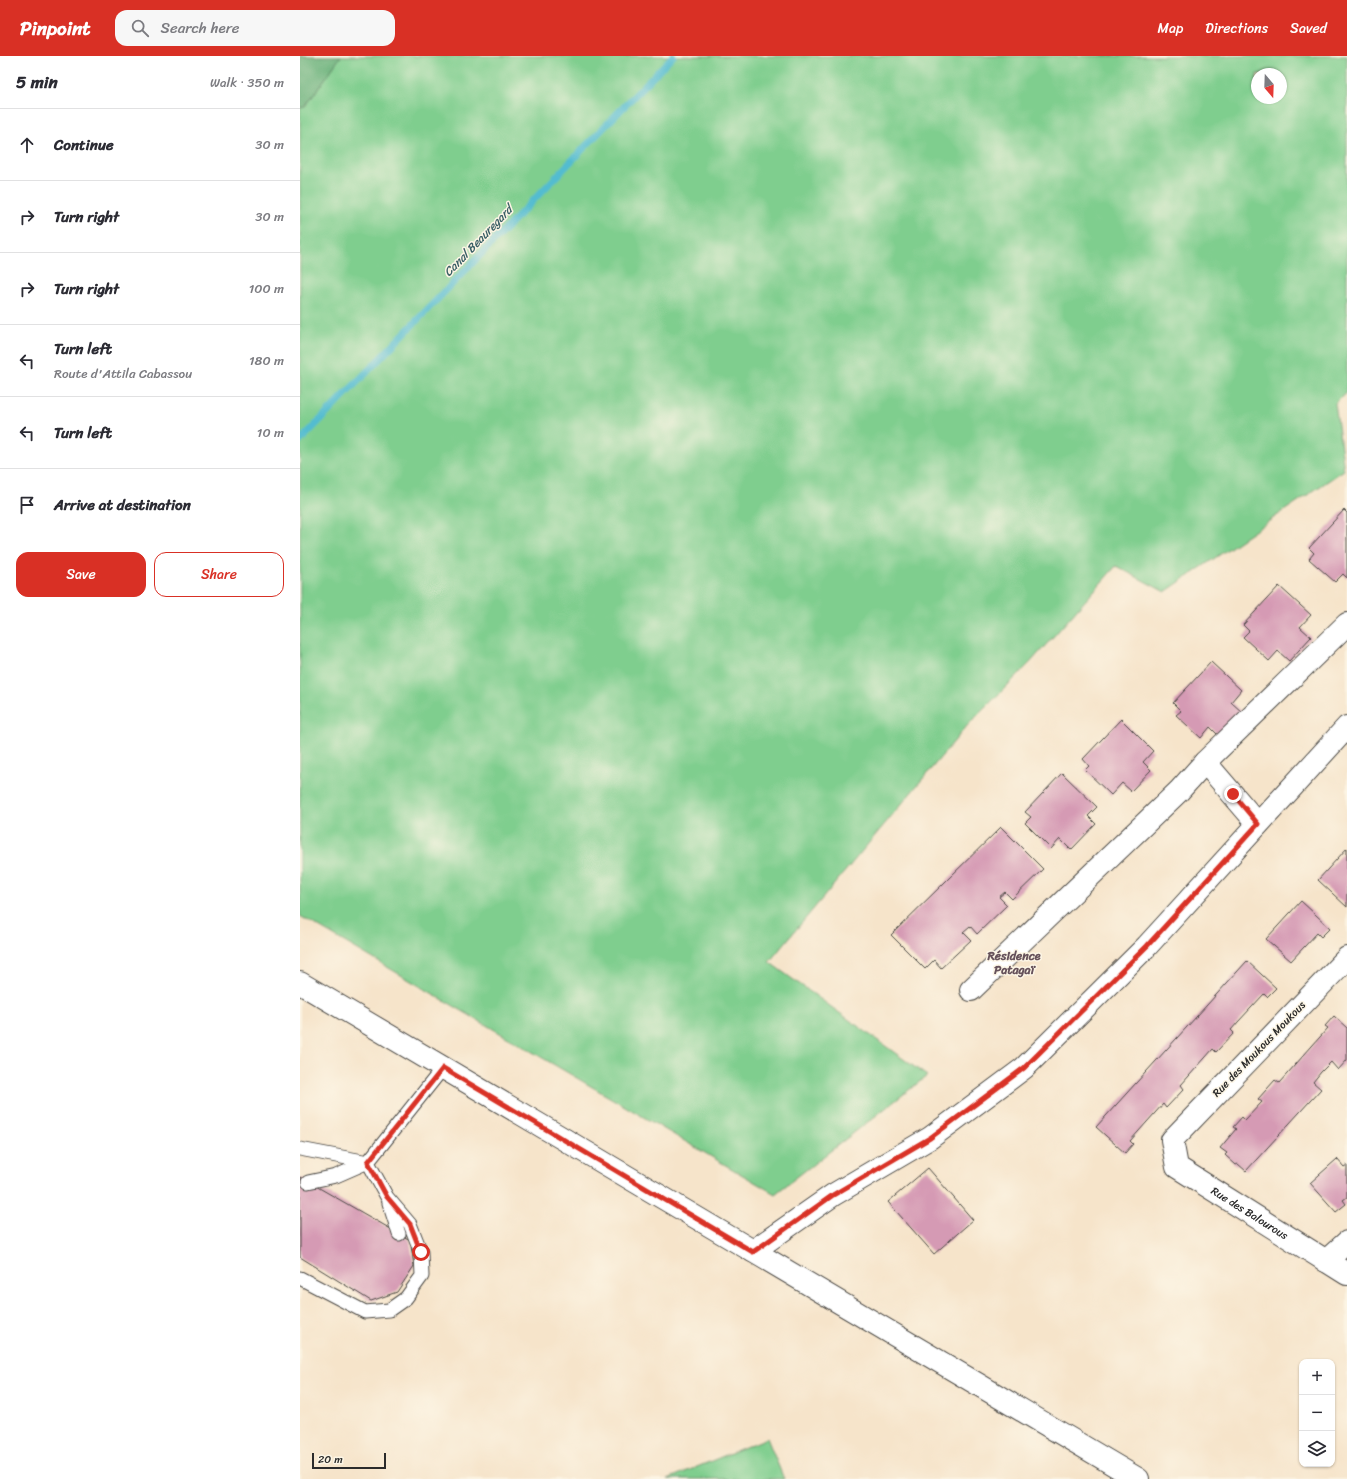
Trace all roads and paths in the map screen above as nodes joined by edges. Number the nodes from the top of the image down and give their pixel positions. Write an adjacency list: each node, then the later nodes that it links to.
1 (1347, 624): 3 (main road)
2 (1347, 727): 4 (main road)
3 (1206, 762): 4 (main road); 7 (main road)
4 (1258, 824): 16 (main road)
5 (1347, 958): 9 (main road, Rue des Moukous Moukous)
6 (300, 983): 8 (main road)
7 (971, 990)
8 (443, 1068): 11 (lane); 16 (main road)
9 (1172, 1140): 17 (main road, Rue des Balourous)
10 (300, 1149): 11 (lane)
11 (368, 1162): 12 (lane); 13 (lane)
12 (308, 1182)
13 (387, 1197): 14 (lane); 19 (lane)
14 (399, 1234)
15 (1347, 1242): 17 (main road)
16 (753, 1252): 20 (main road)
17 (1326, 1261): 18 (main road, Rue des Balourous)
18 (1347, 1274)
19 (300, 1278)
20 (1138, 1479)

